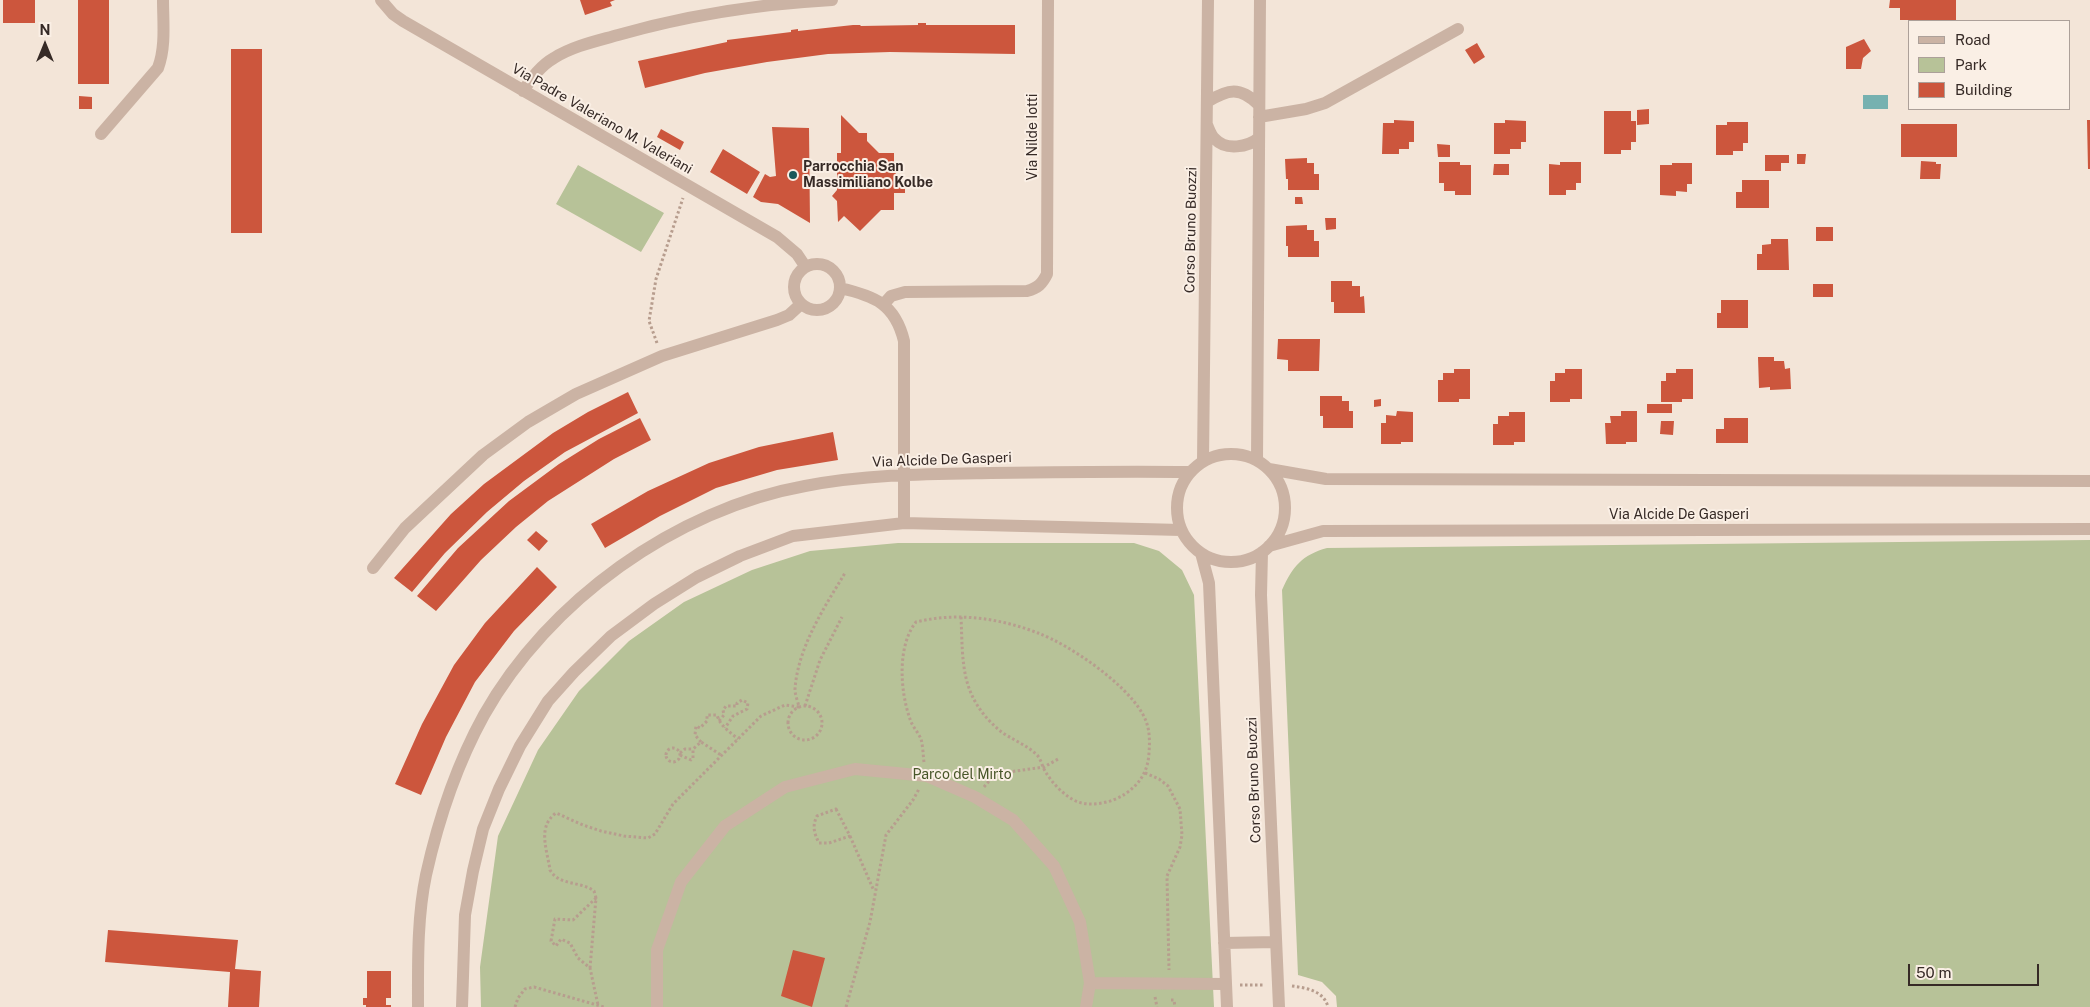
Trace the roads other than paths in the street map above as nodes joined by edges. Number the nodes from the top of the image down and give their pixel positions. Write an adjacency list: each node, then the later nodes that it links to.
1 (163, 0): 12 (street)
2 (381, 0): 8 (street, Via Padre Valeriano M. Valeriani)
3 (832, 0): 8 (street)
4 (1048, 0): 17 (street, Via Nilde Iotti)
5 (1208, 0): 9 (street, Corso Bruno Buozzi)
6 (1260, 0): 10 (street)
7 (1458, 29): 10 (street)
8 (523, 91): 14 (street, Via Padre Valeriano M. Valeriani)
9 (1207, 102): 10 (street); 11 (street, Corso Bruno Buozzi)
10 (1259, 111): 13 (street)
11 (1207, 125): 13 (street); 19 (street, Corso Bruno Buozzi)
12 (101, 134)
13 (1259, 138): 18 (street)
14 (805, 266): 15 (street); 16 (street)
15 (840, 288): 16 (street); 17 (street)
16 (801, 304): 29 (street)
17 (884, 304): 22 (street)
18 (1256, 460): 19 (street); 20 (street)
19 (1203, 461): 21 (street)
20 (1269, 469): 23 (street); 27 (street)
21 (1190, 472): 22 (street, Via Alcide De Gasperi); 26 (street)
22 (904, 474): 24 (street); 34 (street, Via Alcide De Gasperi)
23 (2090, 481)
24 (904, 523): 26 (street); 35 (street)
25 (2090, 529): 27 (street, Via Alcide De Gasperi)
26 (1182, 530): 28 (street)
27 (1266, 549): 28 (street); 30 (street, Corso Bruno Buozzi)
28 (1201, 553): 31 (street)
29 (373, 568)
30 (1276, 942): 31 (street); 39 (street, Corso Bruno Buozzi)
31 (1224, 944): 33 (street)
32 (1090, 983): 33 (street); 36 (street); 37 (street)
33 (1225, 984): 38 (street)
34 (418, 1007)
35 (462, 1007)
36 (657, 1007)
37 (1086, 1007)
38 (1227, 1007)
39 (1279, 1007)

